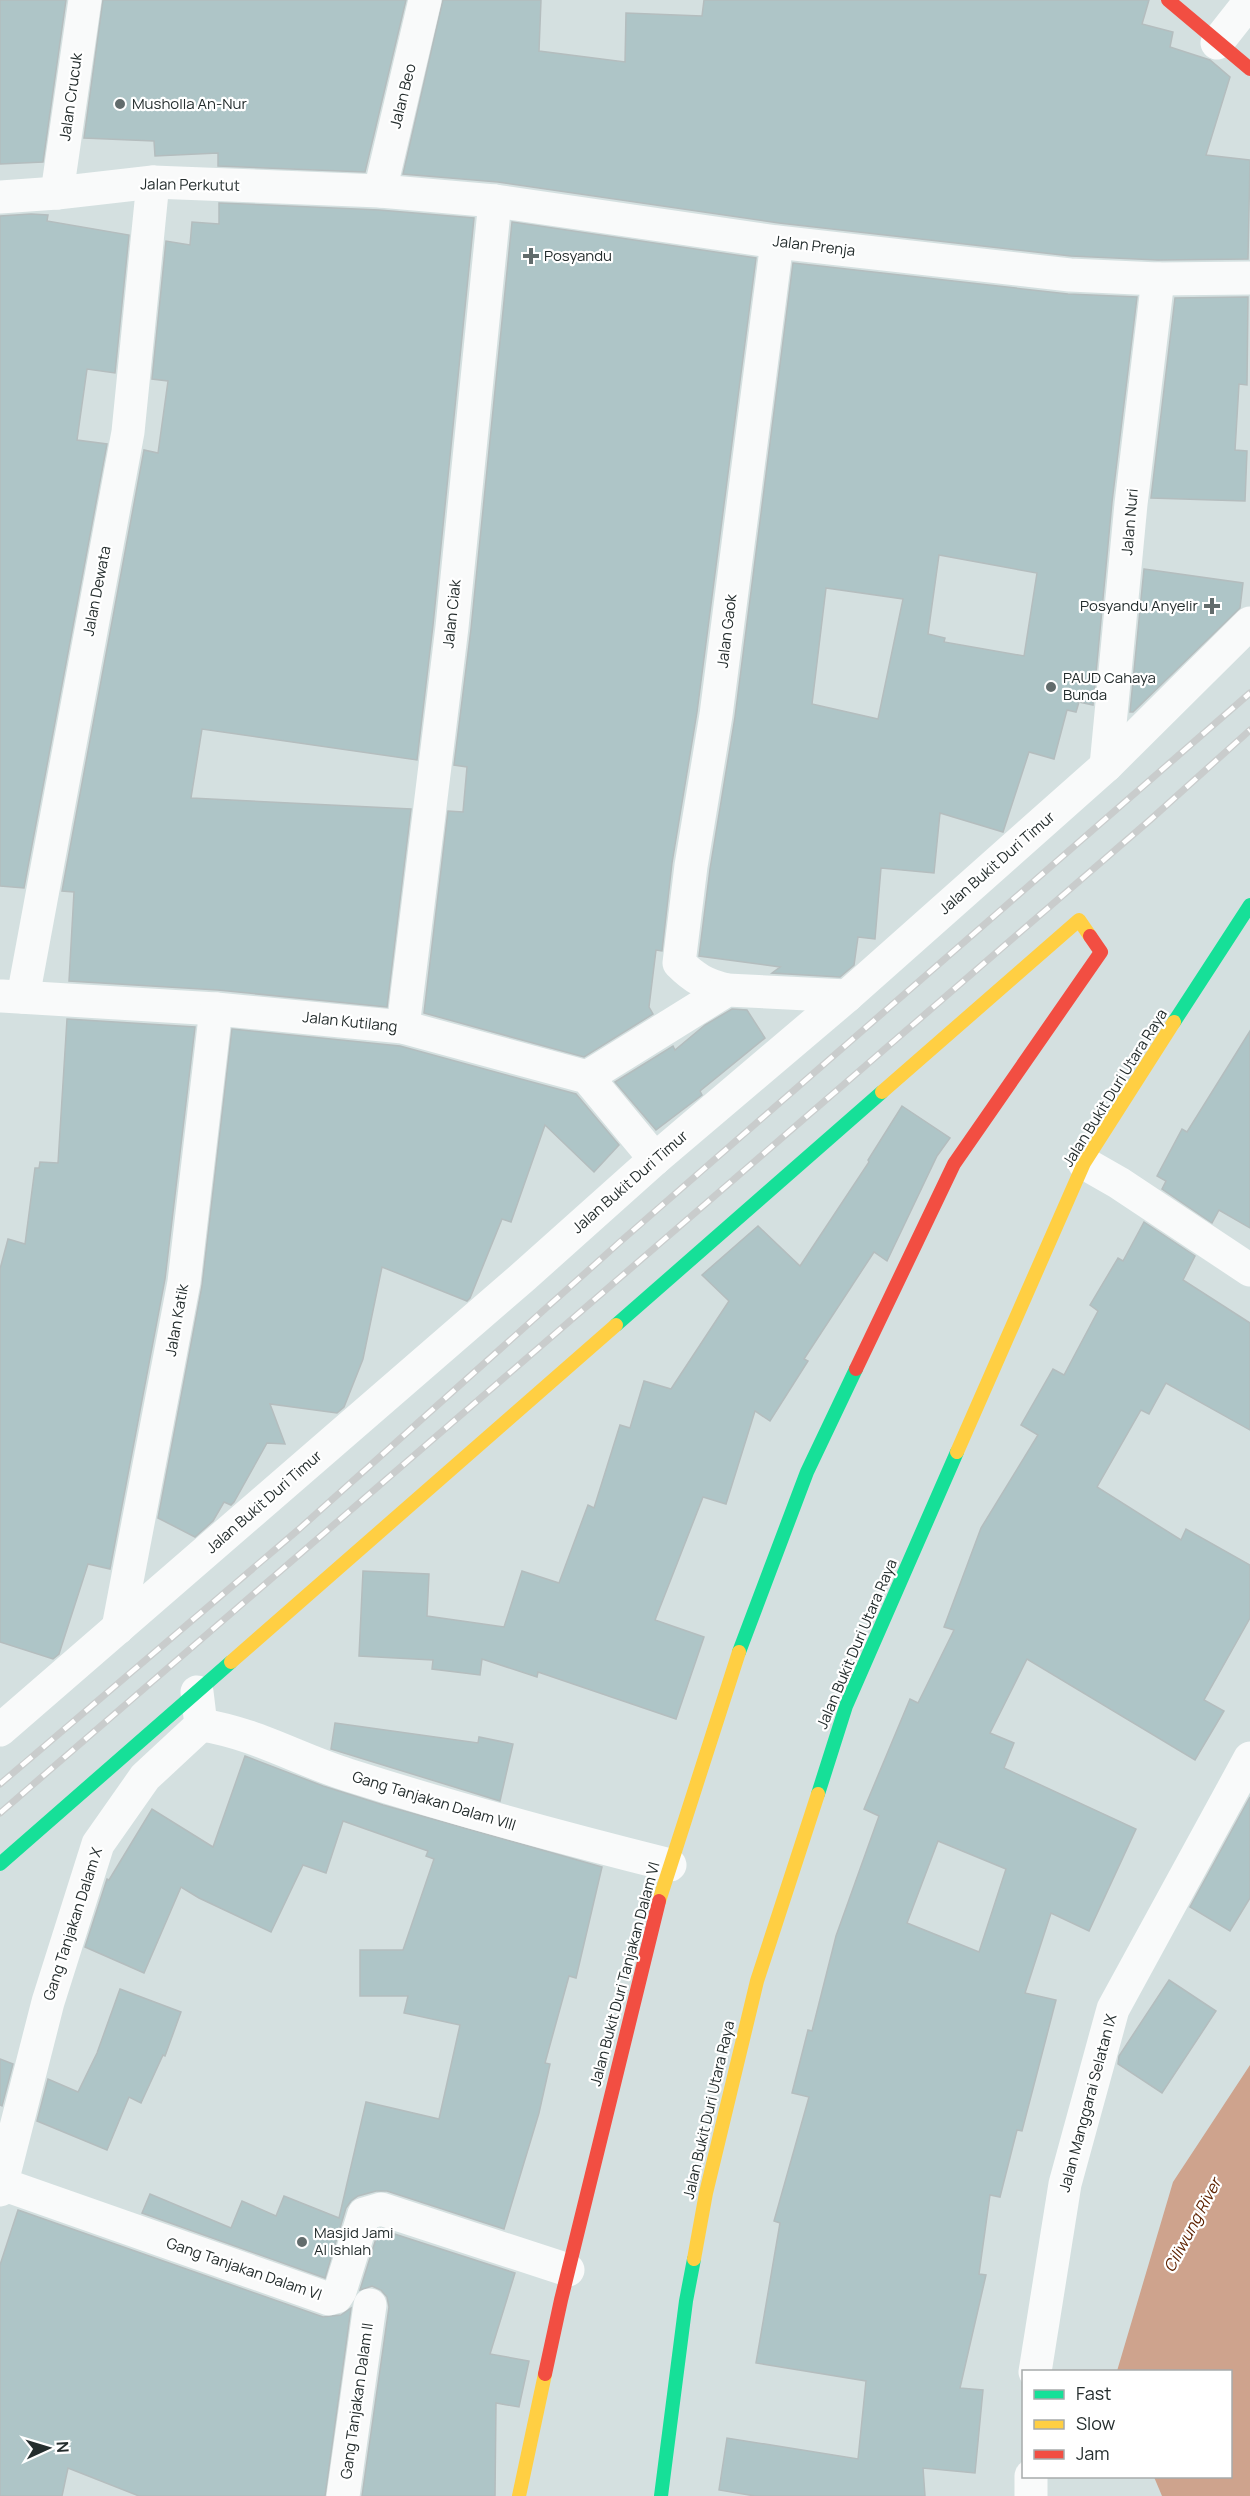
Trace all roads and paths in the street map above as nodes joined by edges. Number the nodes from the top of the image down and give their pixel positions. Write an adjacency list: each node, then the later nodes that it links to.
1 (85, 0): 9 (street, Jalan Crucuk)
2 (425, 0): 8 (street, Jalan Beo)
3 (1168, 0): 5 (street)
4 (1250, 1): 5 (street)
5 (1217, 42): 6 (street)
6 (1250, 69)
7 (153, 182): 8 (street, Jalan Perkutut); 9 (street, Jalan Perkutut); 20 (street, Jalan Dewata)
8 (380, 191): 11 (street, Jalan Prenja)
9 (57, 193): 10 (street, Jalan Perkutut)
10 (0, 197)
11 (495, 201): 12 (street, Jalan Prenja); 22 (street, Jalan Ciak)
12 (777, 242): 14 (street, Jalan Prenja); 18 (street, Jalan Gaok)
13 (1250, 278): 14 (street, Jalan Prenja)
14 (1158, 279): 16 (street, Jalan Nuri)
15 (1250, 623): 16 (street, Jalan Bukit Duri Timur)
16 (1106, 766): 19 (street, Jalan Bukit Duri Timur)
17 (1250, 906): 25 (street, Jalan Bukit Duri Utara Raya)
18 (726, 990): 19 (street, Jalan Gaok); 23 (street)
19 (847, 996): 24 (street, Jalan Bukit Duri Timur)
20 (11, 997): 21 (street, Jalan Kutilang)
21 (216, 1009): 22 (street, Jalan Kutilang); 27 (street, Jalan Katik)
22 (403, 1027): 23 (street, Jalan Kutilang)
23 (587, 1077): 24 (street)
24 (655, 1159): 27 (street, Jalan Bukit Duri Timur)
25 (1084, 1163): 26 (street); 41 (street, Jalan Bukit Duri Utara Raya)
26 (1250, 1270)
27 (118, 1628): 30 (street, Jalan Bukit Duri Timur)
28 (197, 1692): 29 (street); 32 (street); 33 (street, Jalan Bukit Duri Tanjakan Dalam VI)
29 (201, 1725): 33 (street, Gang Tanjakan Dalam VIII); 34 (street, Gang Tanjakan Dalam X)
30 (0, 1730)
31 (1250, 1758): 37 (street, Jalan Manggarai Selatan IX)
32 (0, 1864)
33 (670, 1865): 35 (street, Jalan Bukit Duri Tanjakan Dalam VI)
34 (1, 2187): 35 (street, Gang Tanjakan Dalam VI)
35 (568, 2270): 40 (street, Jalan Bukit Duri Tanjakan Dalam VI)
36 (370, 2305): 39 (street, Gang Tanjakan Dalam II)
37 (1035, 2370)
38 (1031, 2478): 42 (street)
39 (344, 2496)
40 (519, 2496)
41 (661, 2496)
42 (1031, 2496)

